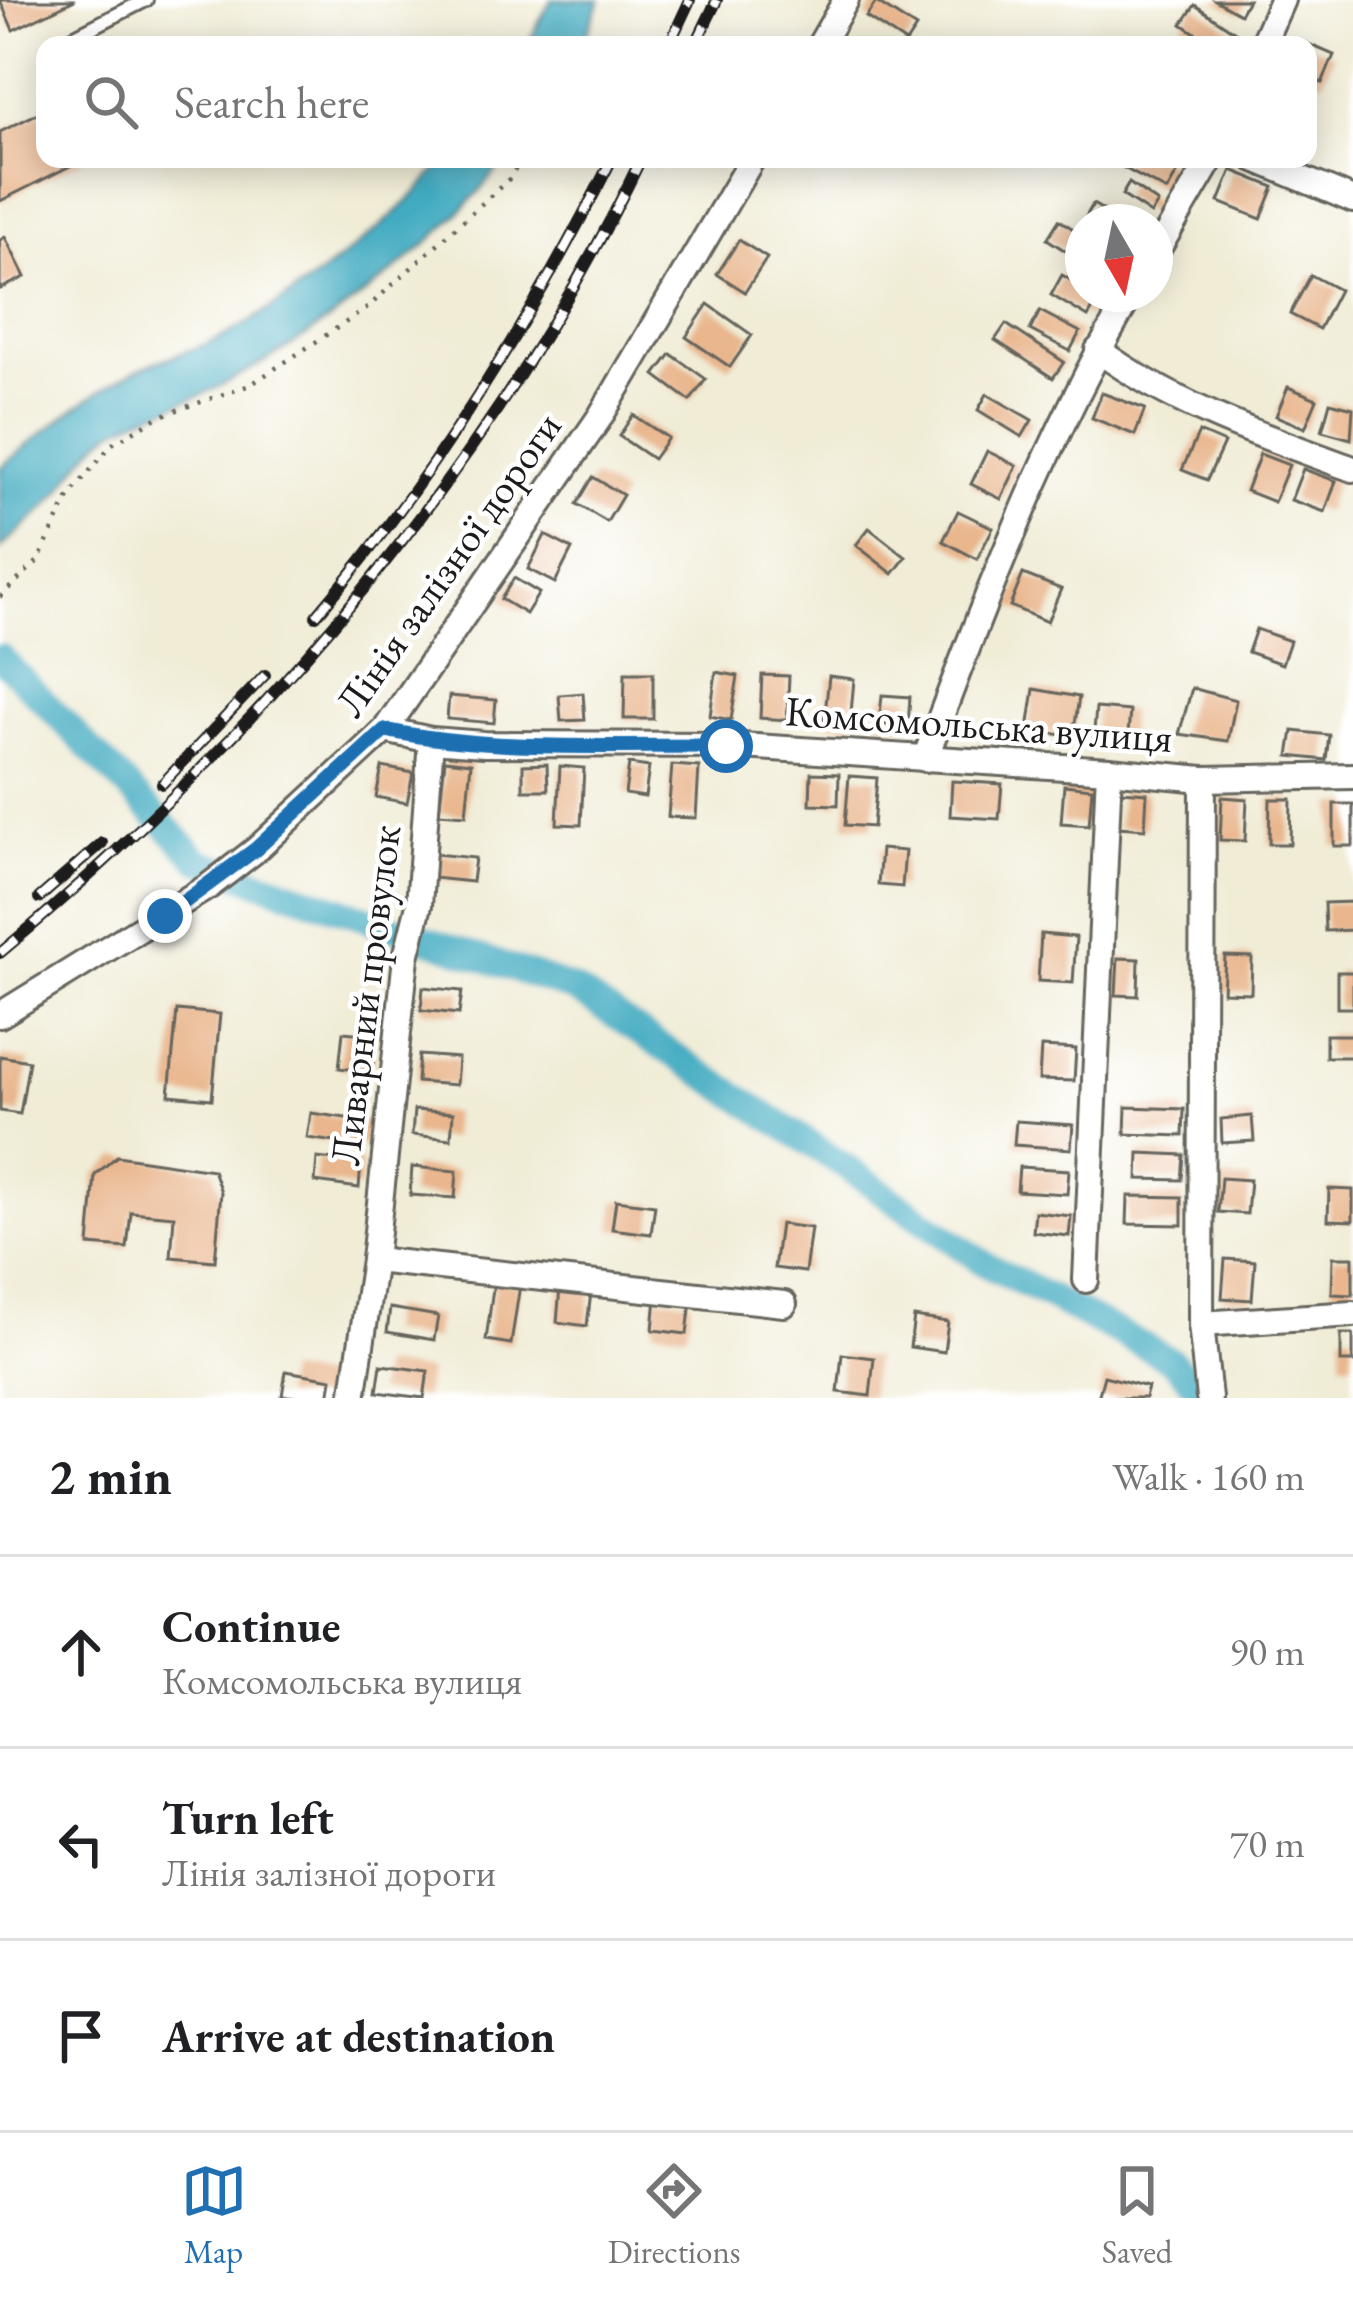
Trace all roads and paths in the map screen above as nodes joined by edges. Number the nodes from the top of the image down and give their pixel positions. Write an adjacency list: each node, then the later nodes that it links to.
1 (146, 0): 4 (lane)
2 (846, 0): 5 (street)
3 (1282, 0): 6 (street)
4 (75, 36)
5 (825, 36)
6 (1266, 36)
7 (516, 168): 16 (path)
8 (747, 168): 17 (street, Лінія залізної дороги)
9 (1206, 168): 12 (street)
10 (1277, 168): 11 (street)
11 (1353, 200)
12 (1173, 223)
13 (1120, 312): 14 (street)
14 (1098, 350): 15 (street); 19 (street)
15 (1353, 470)
16 (0, 597)
17 (385, 730): 18 (street, Комсомольська вулиця); 23 (street, Лінія залізної дороги)
18 (431, 740): 19 (street, Комсомольська вулиця); 24 (street, Ливарний провулок)
19 (925, 759): 20 (street, Комсомольська вулиця)
20 (1109, 770): 22 (street, Комсомольська вулиця); 25 (street)
21 (1353, 776): 22 (street, Комсомольська вулиця)
22 (1203, 779): 28 (street)
23 (0, 1015)
24 (374, 1260): 26 (street); 30 (street, Ливарний провулок)
25 (1086, 1280)
26 (784, 1304)
27 (1353, 1314): 28 (street)
28 (1201, 1324): 29 (street)
29 (1209, 1387)
30 (353, 1398)

